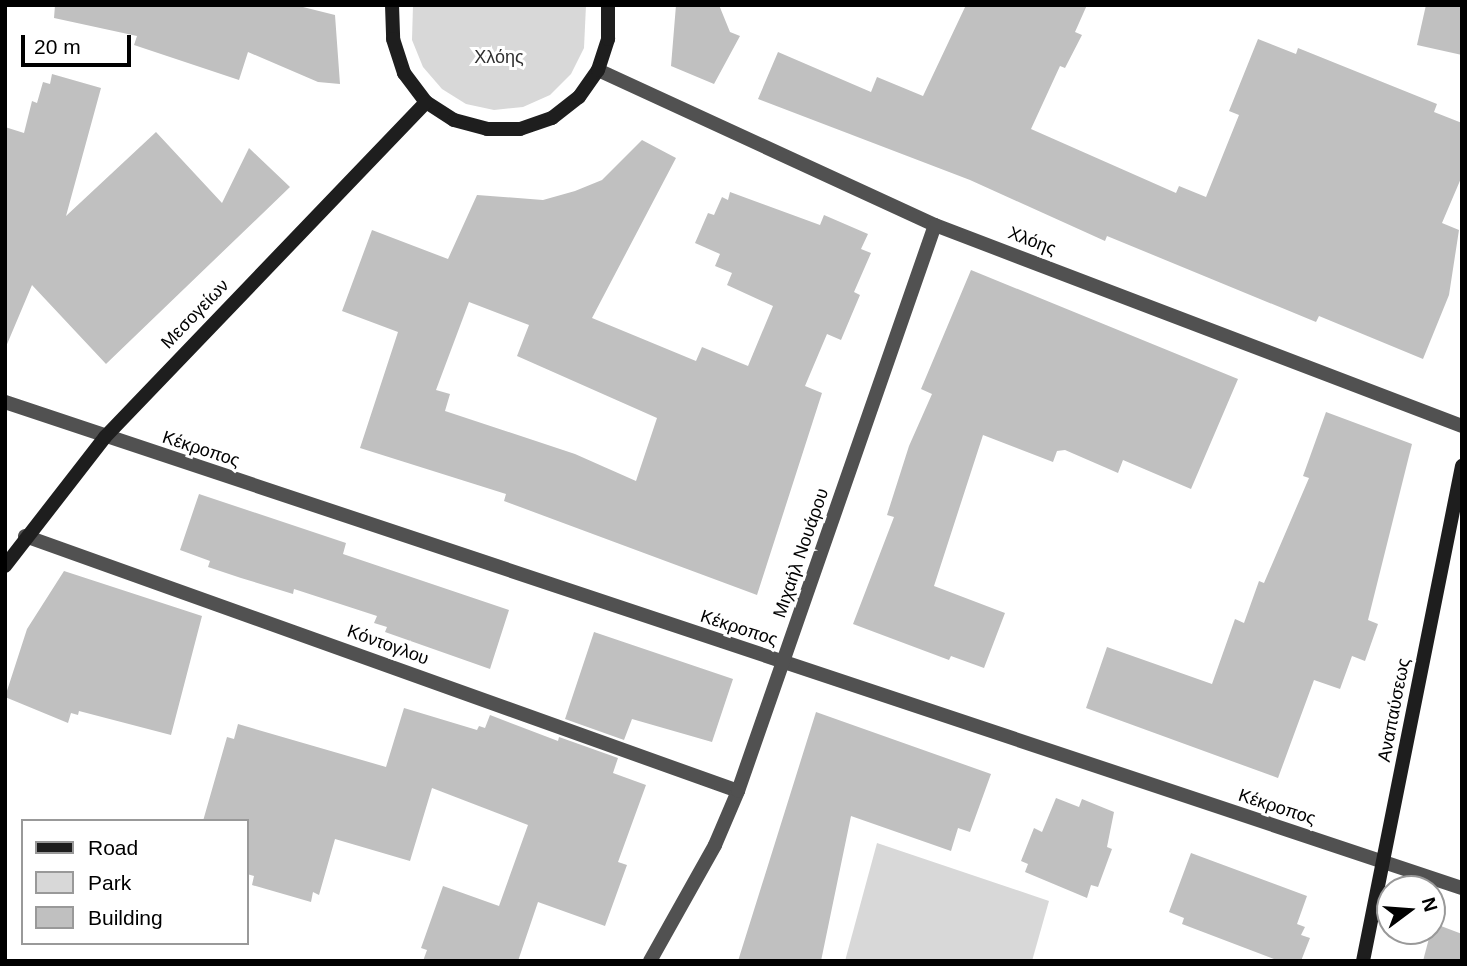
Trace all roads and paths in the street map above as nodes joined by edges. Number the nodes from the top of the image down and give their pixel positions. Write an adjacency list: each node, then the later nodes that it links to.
1 (392, 5): 4 (street)
2 (608, 5): 3 (street)
3 (598, 70): 4 (street); 5 (street, Χλόης)
4 (426, 102): 8 (street, Μεσογείων)
5 (934, 225): 7 (street, Χλόης); 12 (street, Μιχαήλ Νουάρου)
6 (5, 402): 8 (street, Κέκροπος)
7 (1462, 426)
8 (104, 437): 10 (street, Μεσογείων); 12 (street, Κέκροπος)
9 (1462, 466): 14 (street, Αναπαύσεως)
10 (25, 536): 11 (street, Μεσογείων); 13 (street, Κόντογλου)
11 (5, 566)
12 (783, 663): 13 (street, Μιχαήλ Νουάρου); 14 (street, Κέκροπος)
13 (738, 791): 16 (street, Μιχαήλ Νουάρου)
14 (1383, 862): 15 (street, Κέκροπος); 17 (street, Αναπαύσεως)
15 (1462, 888)
16 (650, 961)
17 (1363, 961)

